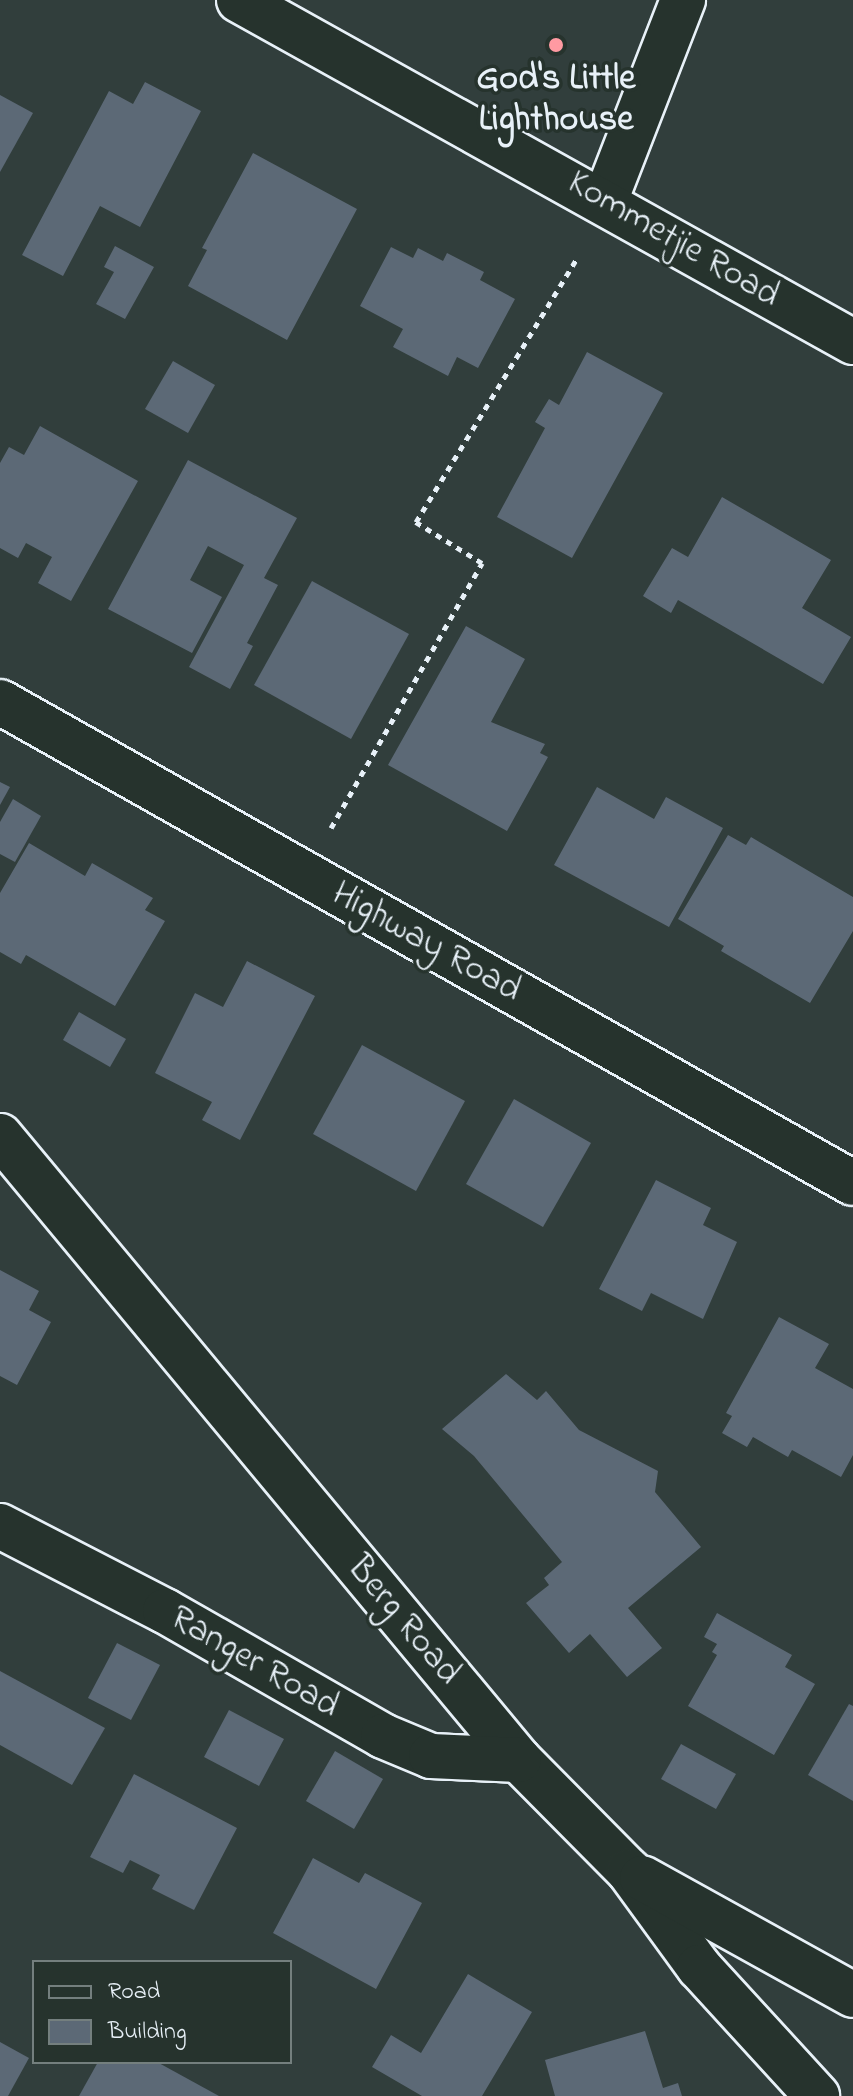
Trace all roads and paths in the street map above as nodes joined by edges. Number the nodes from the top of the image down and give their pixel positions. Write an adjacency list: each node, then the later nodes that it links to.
1 (239, 0): 3 (street, Kommetjie Road)
2 (683, 0): 3 (street)
3 (605, 201): 5 (street, Kommetjie Road)
4 (576, 260): 7 (path)
5 (853, 342)
6 (0, 702): 7 (street, Highway Road)
7 (305, 874): 9 (street, Highway Road)
8 (0, 1136): 11 (street, Berg Road)
9 (853, 1183)
10 (0, 1526): 11 (street, Ranger Road)
11 (519, 1760): 12 (street, Berg Road)
12 (629, 1871): 13 (street); 14 (street, Berg Road)
13 (853, 1995)
14 (817, 2096)

